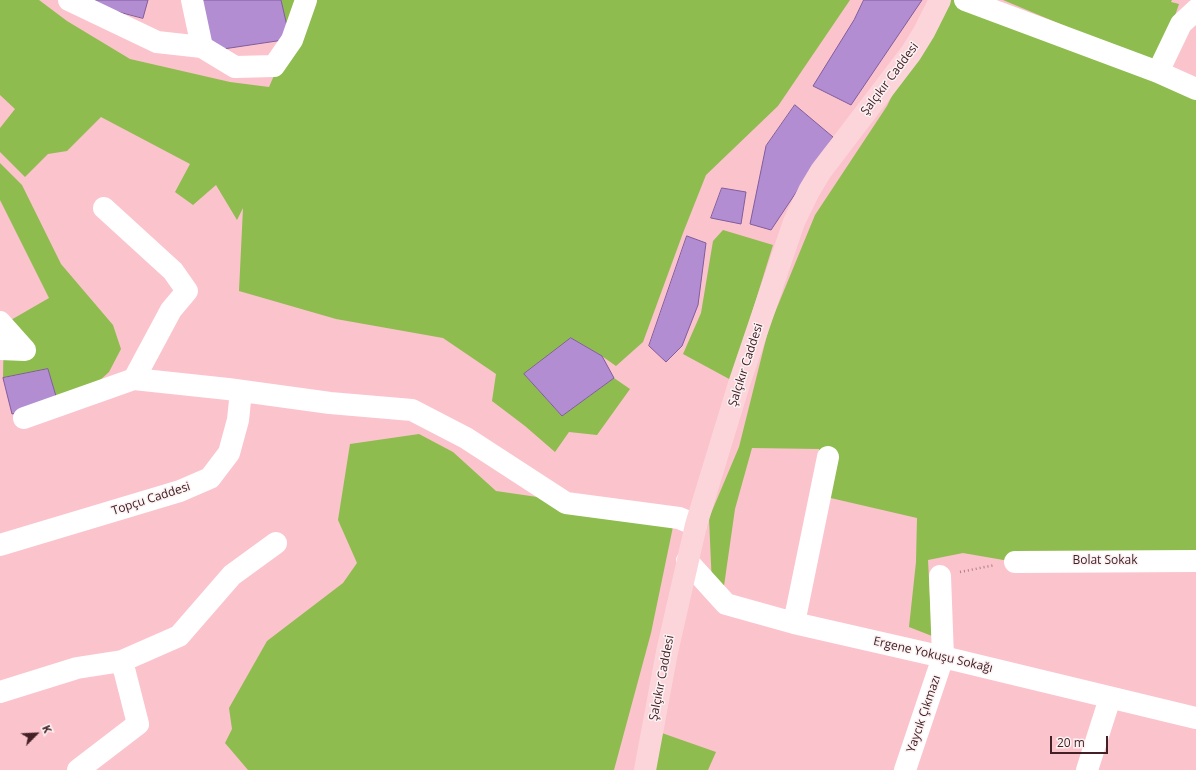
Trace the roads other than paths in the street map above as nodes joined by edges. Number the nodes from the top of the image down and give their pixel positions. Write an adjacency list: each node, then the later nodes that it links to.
1 (69, 0): 7 (street)
2 (192, 0): 7 (street)
3 (306, 0): 7 (street)
4 (940, 0): 17 (main road, Şalçıkır Caddesi)
5 (965, 0): 8 (street)
6 (1196, 10): 8 (street)
7 (202, 47)
8 (1158, 72): 9 (street)
9 (1196, 89)
10 (104, 208): 13 (street)
11 (0, 322): 12 (street)
12 (0, 350)
13 (134, 379): 14 (street); 15 (street)
14 (240, 391): 17 (street); 19 (street, Topçu Caddesi)
15 (24, 418)
16 (828, 458): 24 (street)
17 (696, 525): 20 (main road, Şalçıkır Caddesi)
18 (276, 544): 26 (street)
19 (0, 545)
20 (687, 561): 24 (street, Ergene Yokuşu Sokağı); 31 (main road, Şalçıkır Caddesi)
21 (1196, 561): 22 (street, Bolat Sokak)
22 (1015, 562)
23 (940, 576): 25 (street)
24 (794, 623): 25 (street, Ergene Yokuşu Sokağı)
25 (943, 657): 28 (street, Ergene Yokuşu Sokağı); 32 (street, Yaycık Çıkmazı)
26 (122, 661): 27 (street); 30 (street)
27 (0, 692)
28 (1110, 698): 29 (street, Ergene Yokuşu Sokağı); 33 (street)
29 (1196, 718)
30 (78, 770)
31 (645, 770)
32 (905, 770)
33 (1087, 770)

